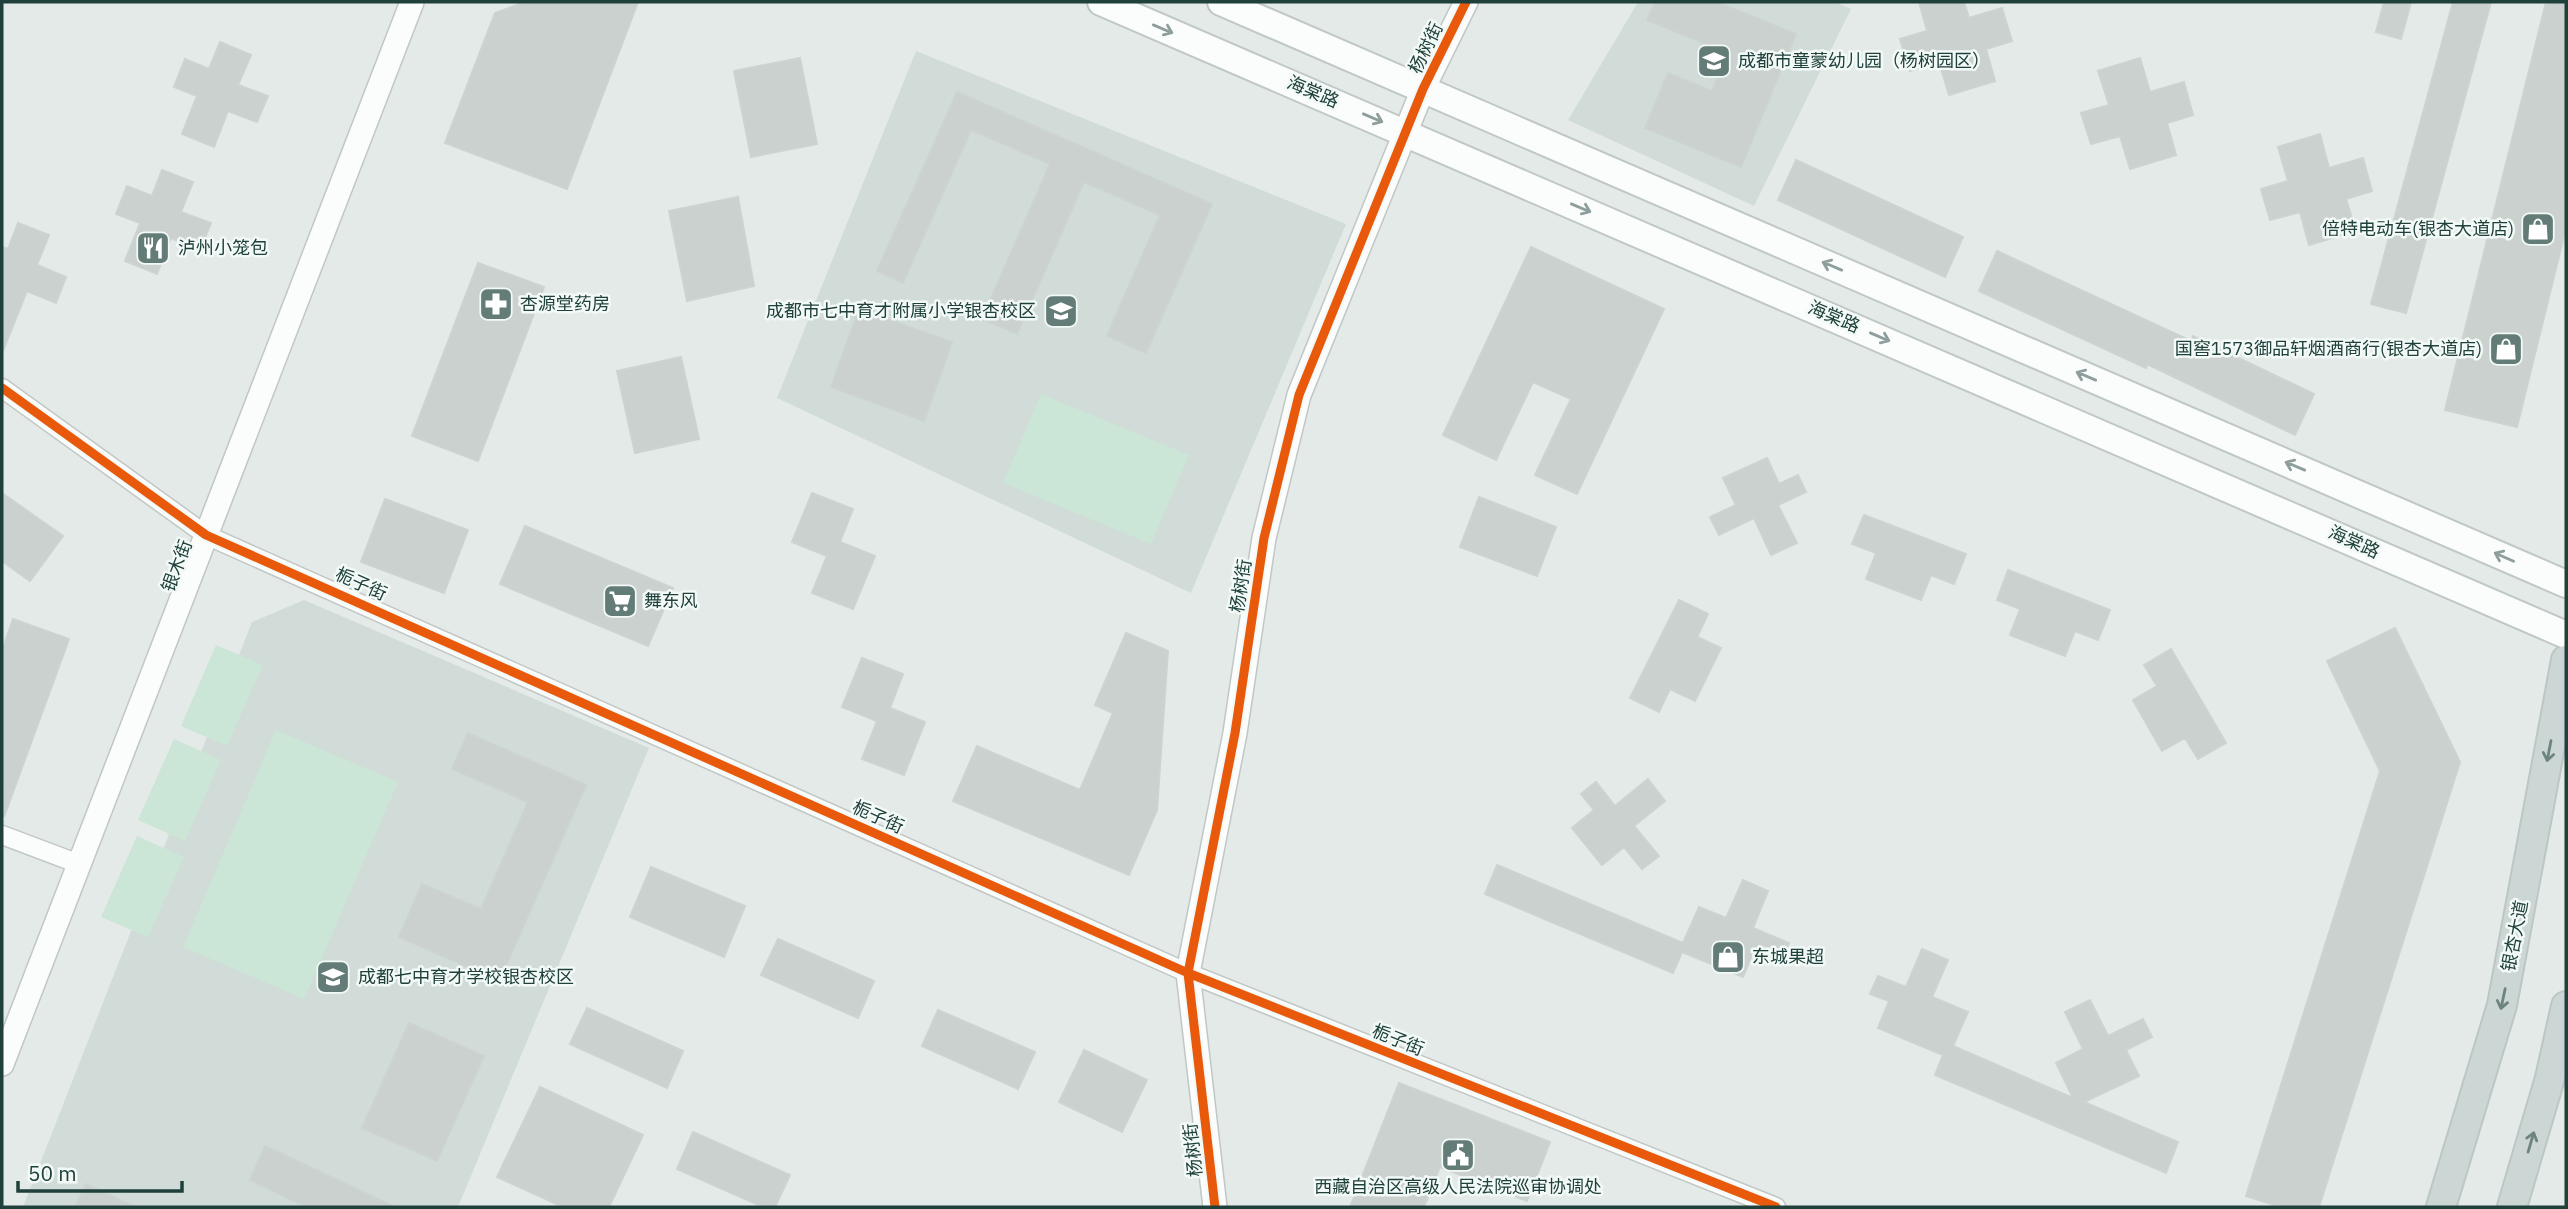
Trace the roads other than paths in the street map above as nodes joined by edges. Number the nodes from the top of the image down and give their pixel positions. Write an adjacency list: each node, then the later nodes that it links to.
1 (412, 2): 8 (street, 银木街)
2 (1101, 2): 6 (main road, 海棠路, one-way to 6)
3 (1221, 2): 5 (main road)
4 (1466, 2): 5 (street, 杨树街)
5 (1423, 89): 6 (street, 杨树街); 9 (main road, one-way to 5)
6 (1406, 132): 10 (main road, 海棠路, one-way to 10); 14 (street, 杨树街)
7 (2, 388): 8 (street, 栀子街)
8 (206, 534): 13 (street, 银木街); 14 (street, 栀子街)
9 (2566, 584)
10 (2566, 635)
11 (2566, 660): 19 (main road, 银杏大道, one-way to 19)
12 (2, 835): 13 (street)
13 (79, 864): 16 (street, 银木街)
14 (1188, 973): 17 (street, 杨树街); 18 (street, 栀子街)
15 (2566, 1006): 20 (main road, one-way to 15)
16 (2, 1064)
17 (1214, 1207)
18 (1776, 1207)
19 (2441, 1207)
20 (2512, 1207)

